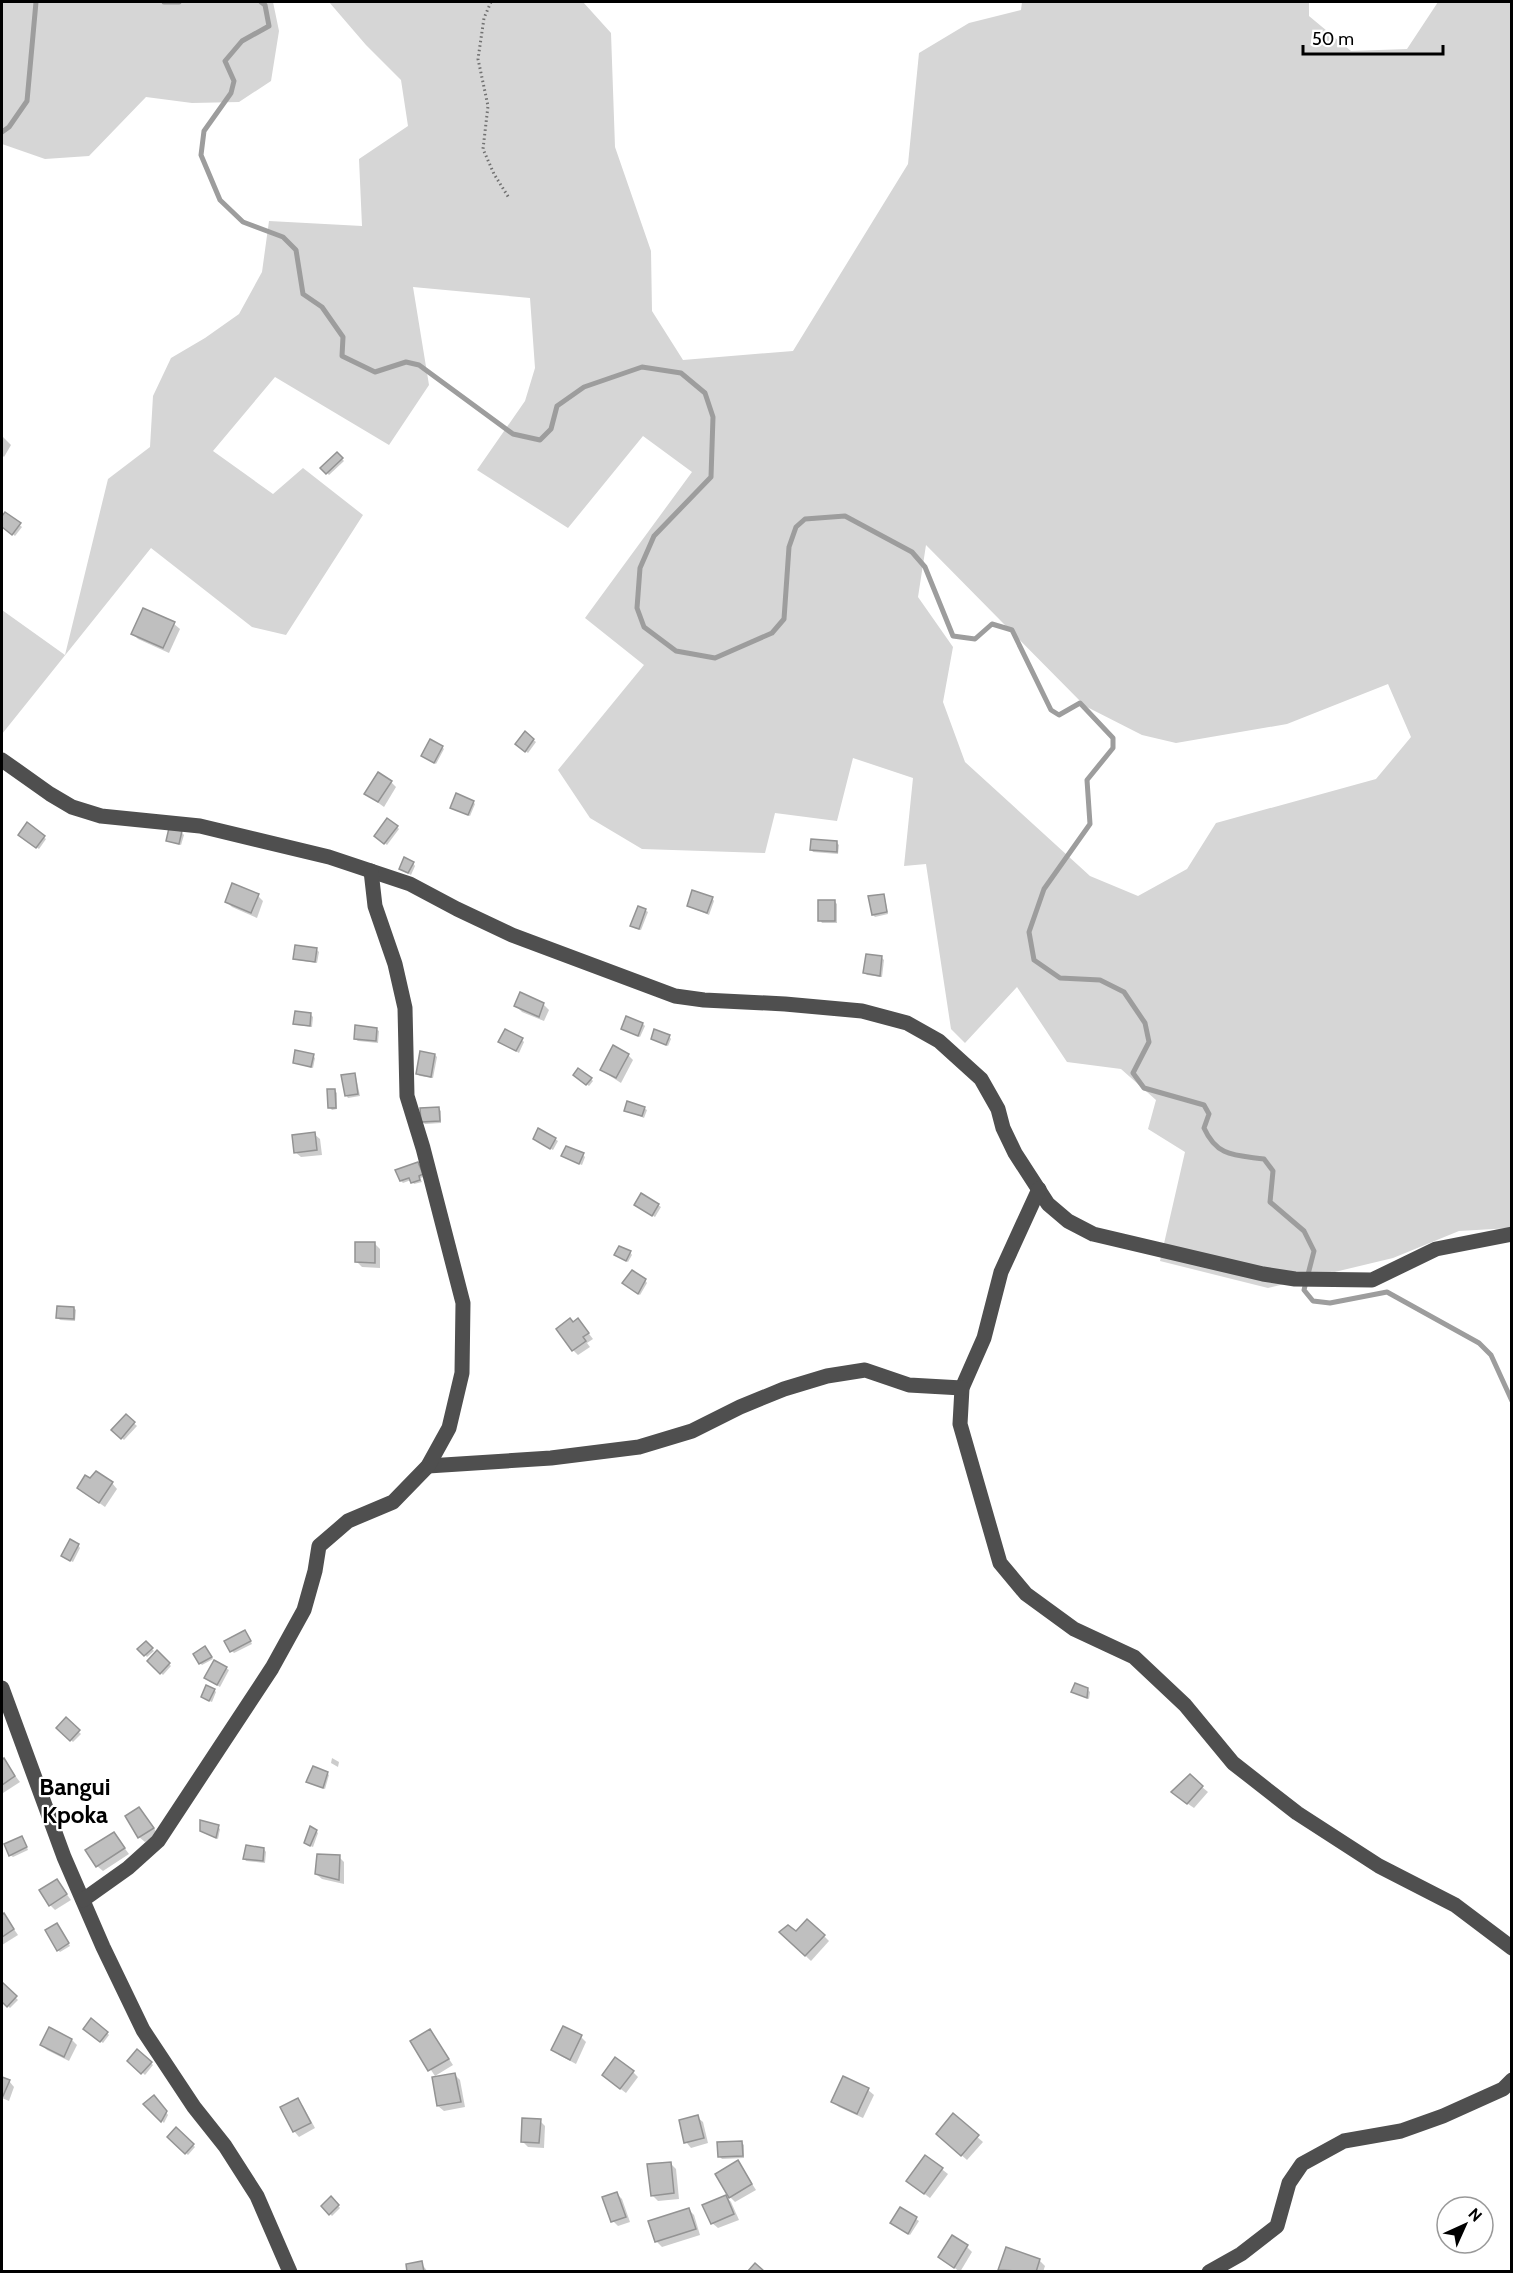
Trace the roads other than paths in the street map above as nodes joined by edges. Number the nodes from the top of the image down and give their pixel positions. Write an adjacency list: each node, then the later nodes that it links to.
1 (2, 760): 2 (street)
2 (371, 870): 3 (street); 6 (street)
3 (1039, 1190): 4 (street); 5 (street)
4 (1512, 1234)
5 (962, 1388): 6 (street); 9 (street)
6 (428, 1466): 8 (street)
7 (2, 1688): 8 (street)
8 (82, 1900): 11 (street)
9 (1512, 1948)
10 (1512, 2080): 12 (street)
11 (290, 2271)
12 (1209, 2271)

